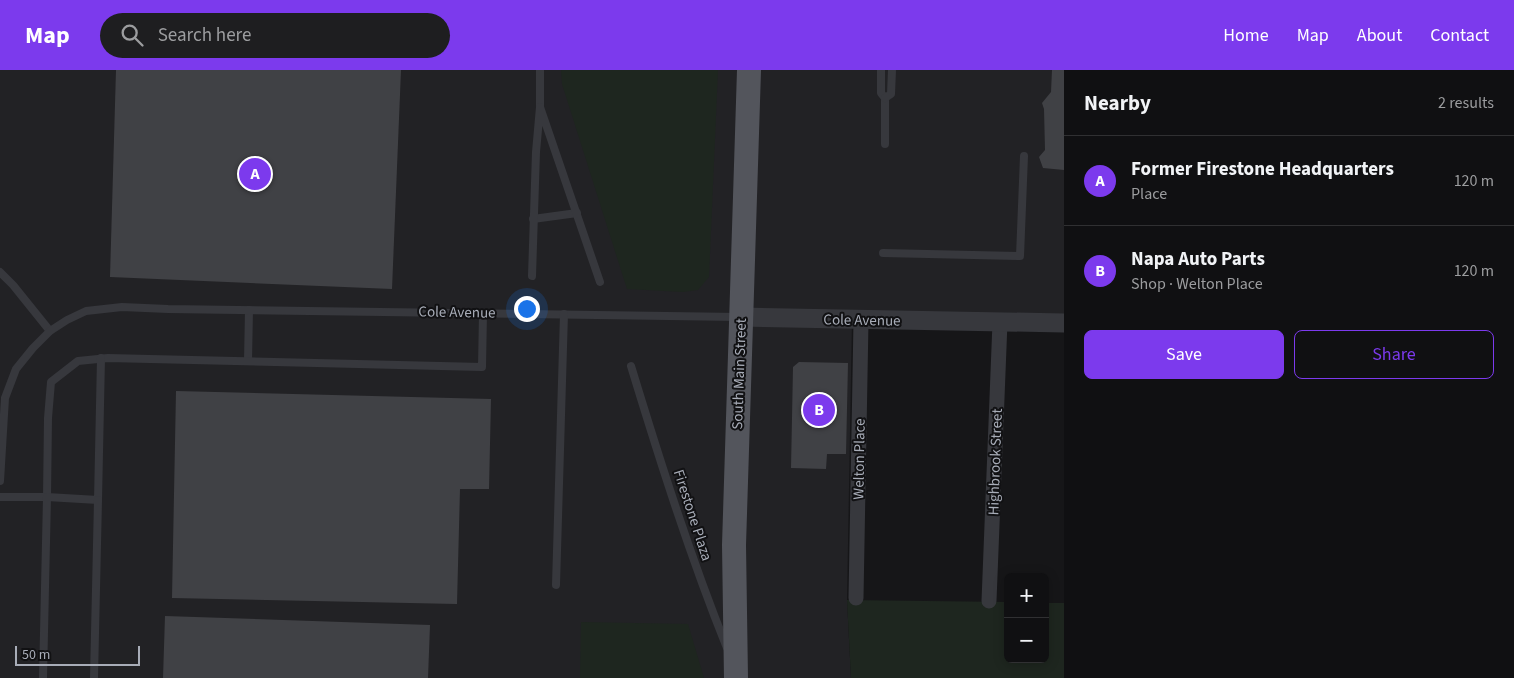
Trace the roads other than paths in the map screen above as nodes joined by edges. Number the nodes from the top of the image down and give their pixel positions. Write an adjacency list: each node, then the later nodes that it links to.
1 (540, 70): 6 (lane)
2 (750, 70): 18 (main road, South Main Street)
3 (881, 70): 5 (lane)
4 (892, 70): 5 (lane)
5 (885, 98): 7 (lane)
6 (540, 107): 9 (lane); 10 (lane)
7 (885, 144)
8 (1024, 156): 11 (lane)
9 (577, 213): 10 (lane); 14 (lane)
10 (533, 219): 13 (lane)
11 (883, 253)
12 (0, 272): 22 (lane)
13 (532, 276)
14 (600, 282)
15 (249, 310): 16 (lane, Cole Avenue); 22 (lane, Cole Avenue); 24 (lane)
16 (482, 312): 17 (lane, Cole Avenue); 24 (lane)
17 (564, 314): 18 (lane, Cole Avenue); 30 (lane)
18 (741, 317): 19 (street, Cole Avenue); 33 (main road, South Main Street)
19 (861, 320): 20 (street, Cole Avenue); 31 (street, Welton Place)
20 (1000, 322): 21 (street, Cole Avenue); 32 (street, Highbrook Street)
21 (1064, 323)
22 (50, 331): 26 (lane, Cole Avenue)
23 (101, 358): 24 (lane); 28 (lane); 29 (lane)
24 (248, 361)
25 (631, 366): 33 (lane, Firestone Plaza)
26 (0, 481)
27 (0, 497): 28 (lane)
28 (47, 498): 29 (lane); 34 (lane)
29 (98, 500): 35 (lane)
30 (556, 585)
31 (856, 598)
32 (989, 601)
33 (736, 674)
34 (43, 678)
35 (94, 678)

